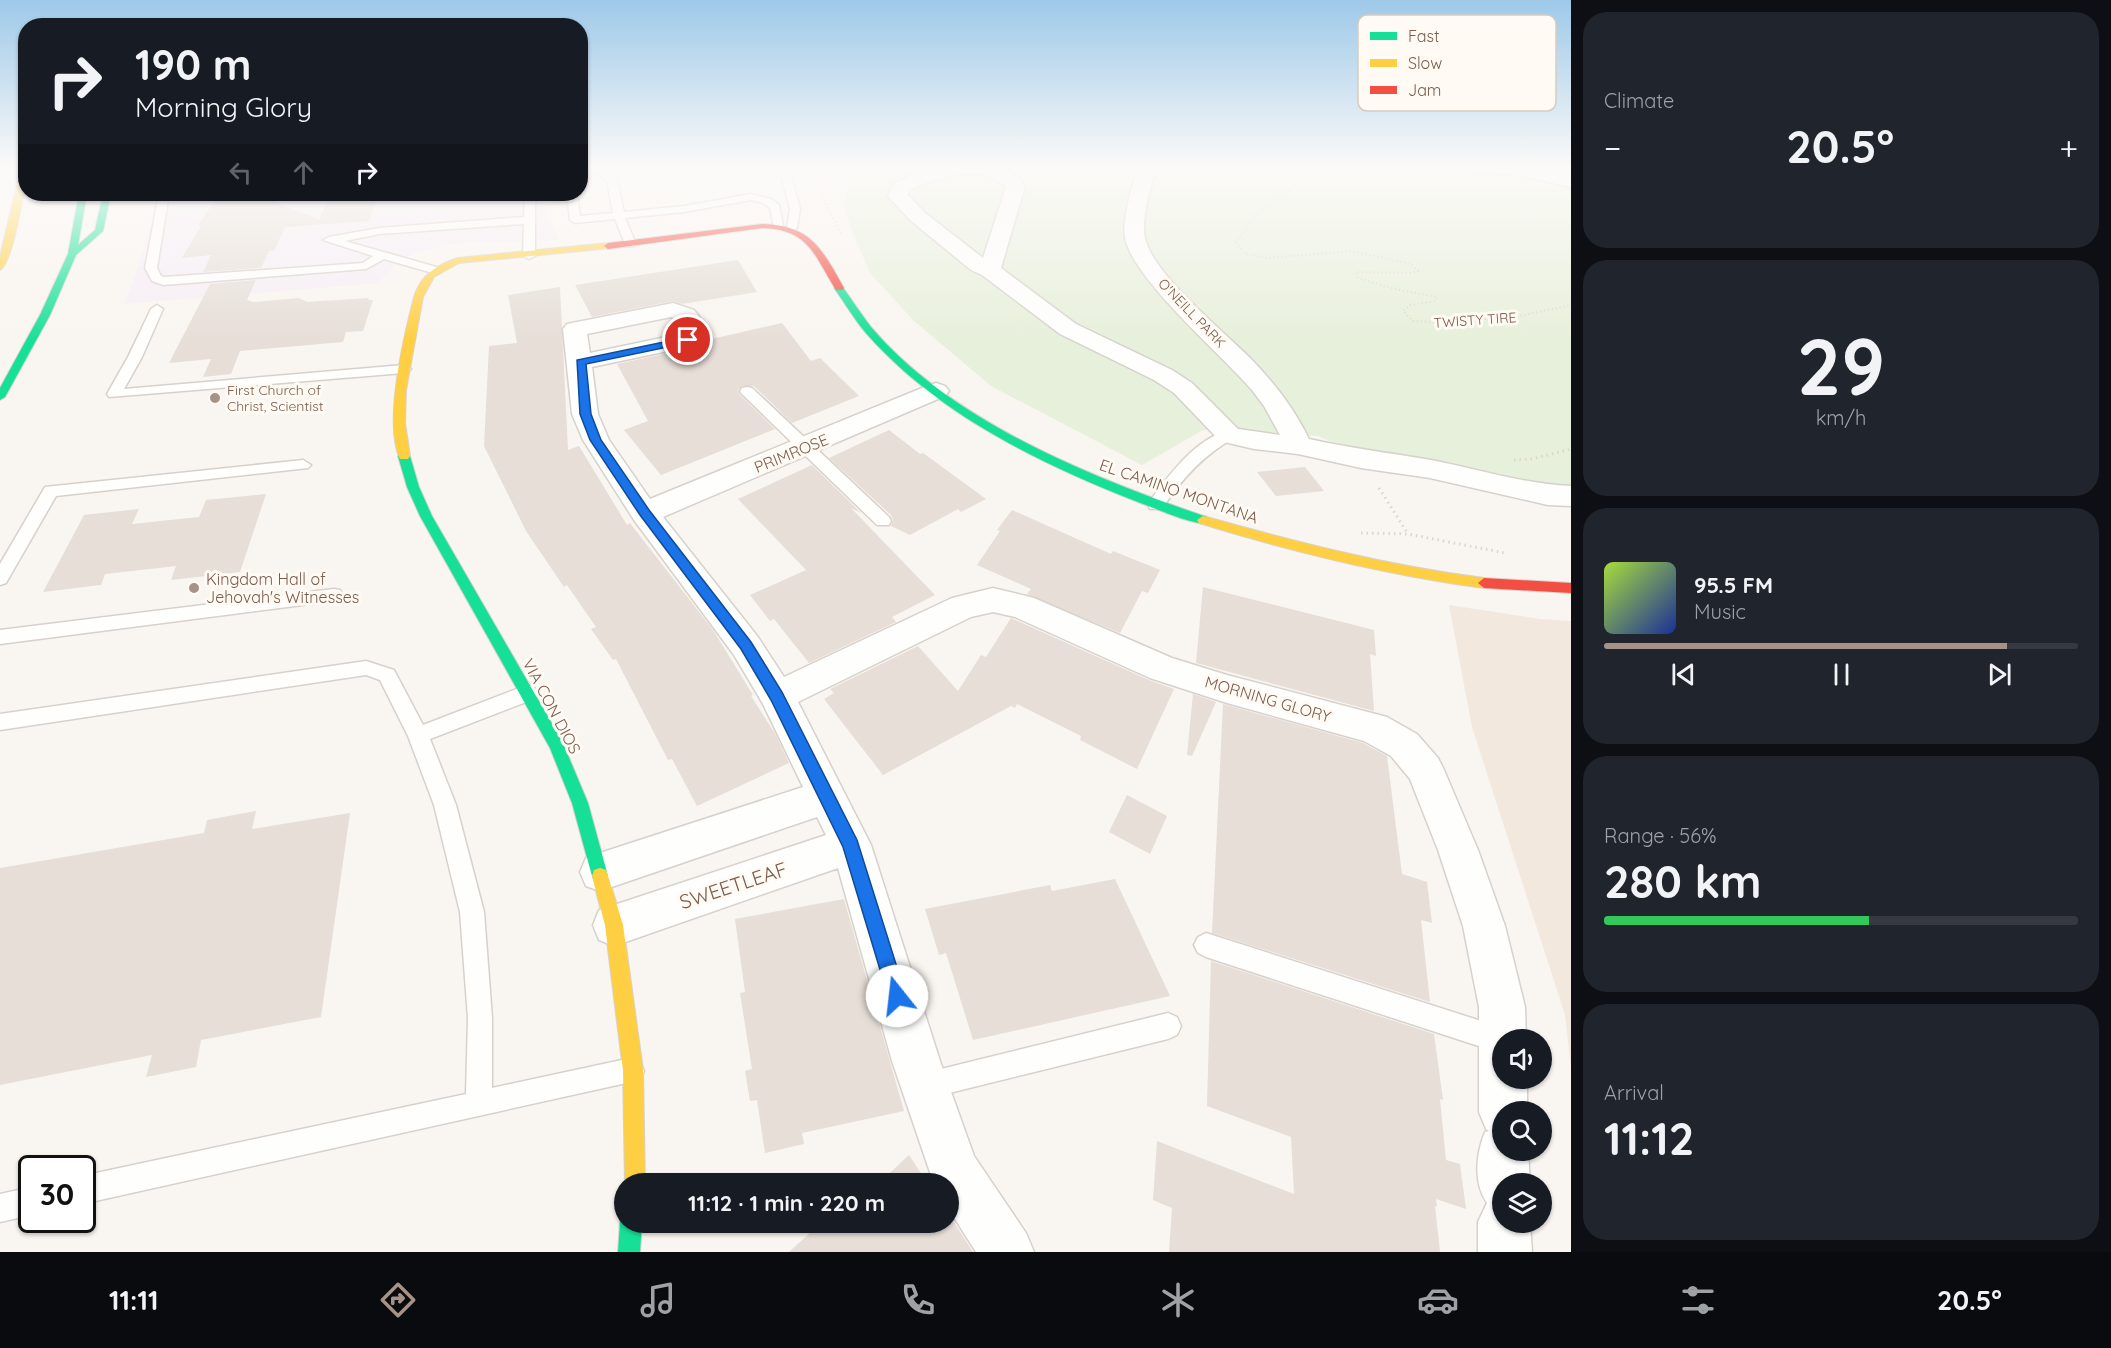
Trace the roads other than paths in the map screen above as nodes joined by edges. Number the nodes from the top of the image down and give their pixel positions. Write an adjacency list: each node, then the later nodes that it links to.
1 (12, 225): 18 (main road)
2 (77, 225): 15 (main road)
3 (100, 225): 15 (main road)
4 (158, 225): 16 (lane)
5 (456, 225): 16 (lane)
6 (530, 225): 17 (lane)
7 (623, 225): 14 (lane)
8 (771, 225): 14 (main road)
9 (779, 225): 13 (main road)
10 (929, 225): 20 (street)
11 (1004, 225): 20 (street)
12 (1135, 225): 28 (street, O'NEILL PARK)
13 (792, 228): 25 (main road, EL CAMINO MONTANA)
14 (630, 244): 17 (main road)
15 (72, 254): 26 (main road)
16 (382, 255): 19 (lane)
17 (529, 256): 19 (main road)
18 (0, 267)
19 (436, 270): 23 (main road, VIA CON DIOS)
20 (990, 270): 27 (street)
21 (157, 309): 23 (lane)
22 (581, 362): 33 (street)
23 (404, 369): 39 (main road, VIA CON DIOS)
24 (747, 391): 29 (lane)
25 (936, 391): 29 (street, PRIMROSE); 32 (main road, EL CAMINO MONTANA)
26 (0, 397)
27 (1229, 435): 28 (street); 32 (lane)
28 (1298, 445): 31 (street)
29 (804, 448): 33 (street, PRIMROSE); 34 (lane)
30 (303, 465): 35 (lane)
31 (1571, 496)
32 (1156, 505): 36 (main road, EL CAMINO MONTANA)
33 (644, 513): 40 (street)
34 (883, 521)
35 (0, 579)
36 (1571, 588)
37 (334, 595): 38 (lane)
38 (0, 638)
39 (527, 693): 42 (lane); 45 (main road, VIA CON DIOS)
40 (777, 696): 43 (street); 49 (street, MORNING GLORY)
41 (0, 722): 42 (lane)
42 (418, 735): 53 (lane)
43 (827, 796): 44 (street); 45 (street)
44 (851, 845): 46 (street, SWEETLEAF); 52 (street)
45 (600, 872): 46 (main road, VIA CON DIOS)
46 (614, 925): 51 (main road, VIA CON DIOS)
47 (1206, 945): 50 (lane)
48 (1168, 1026): 52 (lane)
49 (1502, 1029)
50 (1492, 1038)
51 (633, 1070): 53 (lane); 54 (main road, VIA CON DIOS)
52 (925, 1086): 61 (street)
53 (478, 1104): 55 (lane)
54 (635, 1173)
55 (96, 1187)
56 (18, 1204): 57 (lane)
57 (0, 1208)
58 (631, 1233): 60 (main road)
59 (1504, 1233): 62 (street)
60 (629, 1252)
61 (1007, 1252)
62 (1505, 1252)

